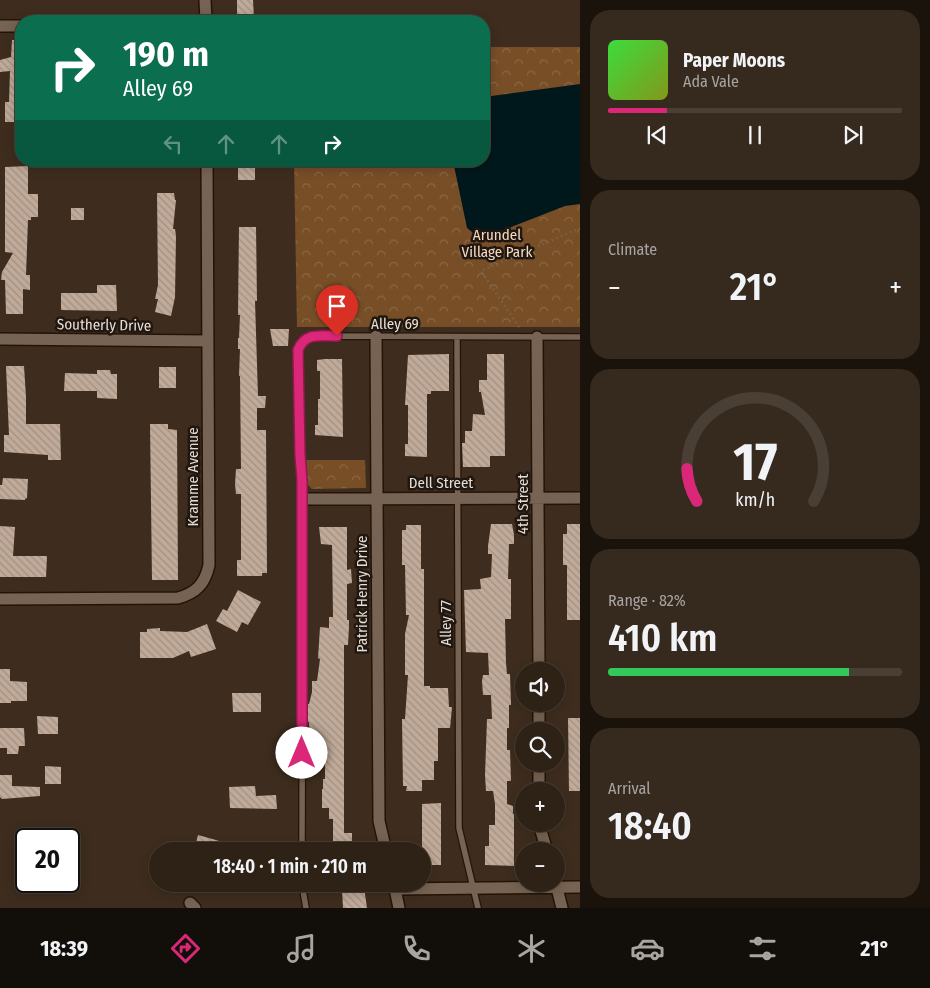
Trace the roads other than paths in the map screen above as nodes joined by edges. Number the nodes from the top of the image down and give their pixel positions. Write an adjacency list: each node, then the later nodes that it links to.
1 (205, 0): 2 (street)
2 (206, 15)
3 (0, 26): 4 (street)
4 (15, 26)
5 (207, 167): 11 (street, Kramme Avenue)
6 (376, 336): 7 (lane, Alley 69); 12 (street, Patrick Henry Drive); 16 (lane, Alley 69)
7 (457, 337): 8 (lane, Alley 69); 13 (lane, Alley 77)
8 (531, 337): 9 (lane, Alley 69); 14 (street, 4th Street)
9 (580, 337)
10 (0, 339): 11 (street, Southerly Drive)
11 (208, 341): 17 (street, Kramme Avenue)
12 (377, 498): 13 (street, Dell Street); 16 (street, Dell Street); 20 (street, Patrick Henry Drive)
13 (458, 498): 14 (street, Dell Street); 25 (lane, Alley 77)
14 (538, 498): 15 (street, Dell Street); 18 (street, 4th Street)
15 (580, 498)
16 (302, 499): 19 (lane, Alley 69)
17 (0, 599)
18 (539, 662)
19 (302, 842)
20 (384, 842)
21 (565, 886): 24 (street)
22 (431, 887): 25 (street)
23 (515, 887): 25 (street)
24 (580, 887)
25 (473, 888): 31 (lane, Alley 77)
26 (303, 892): 29 (lane)
27 (395, 892): 30 (street)
28 (558, 892): 32 (street)
29 (306, 908)
30 (399, 908)
31 (478, 908)
32 (562, 908)

